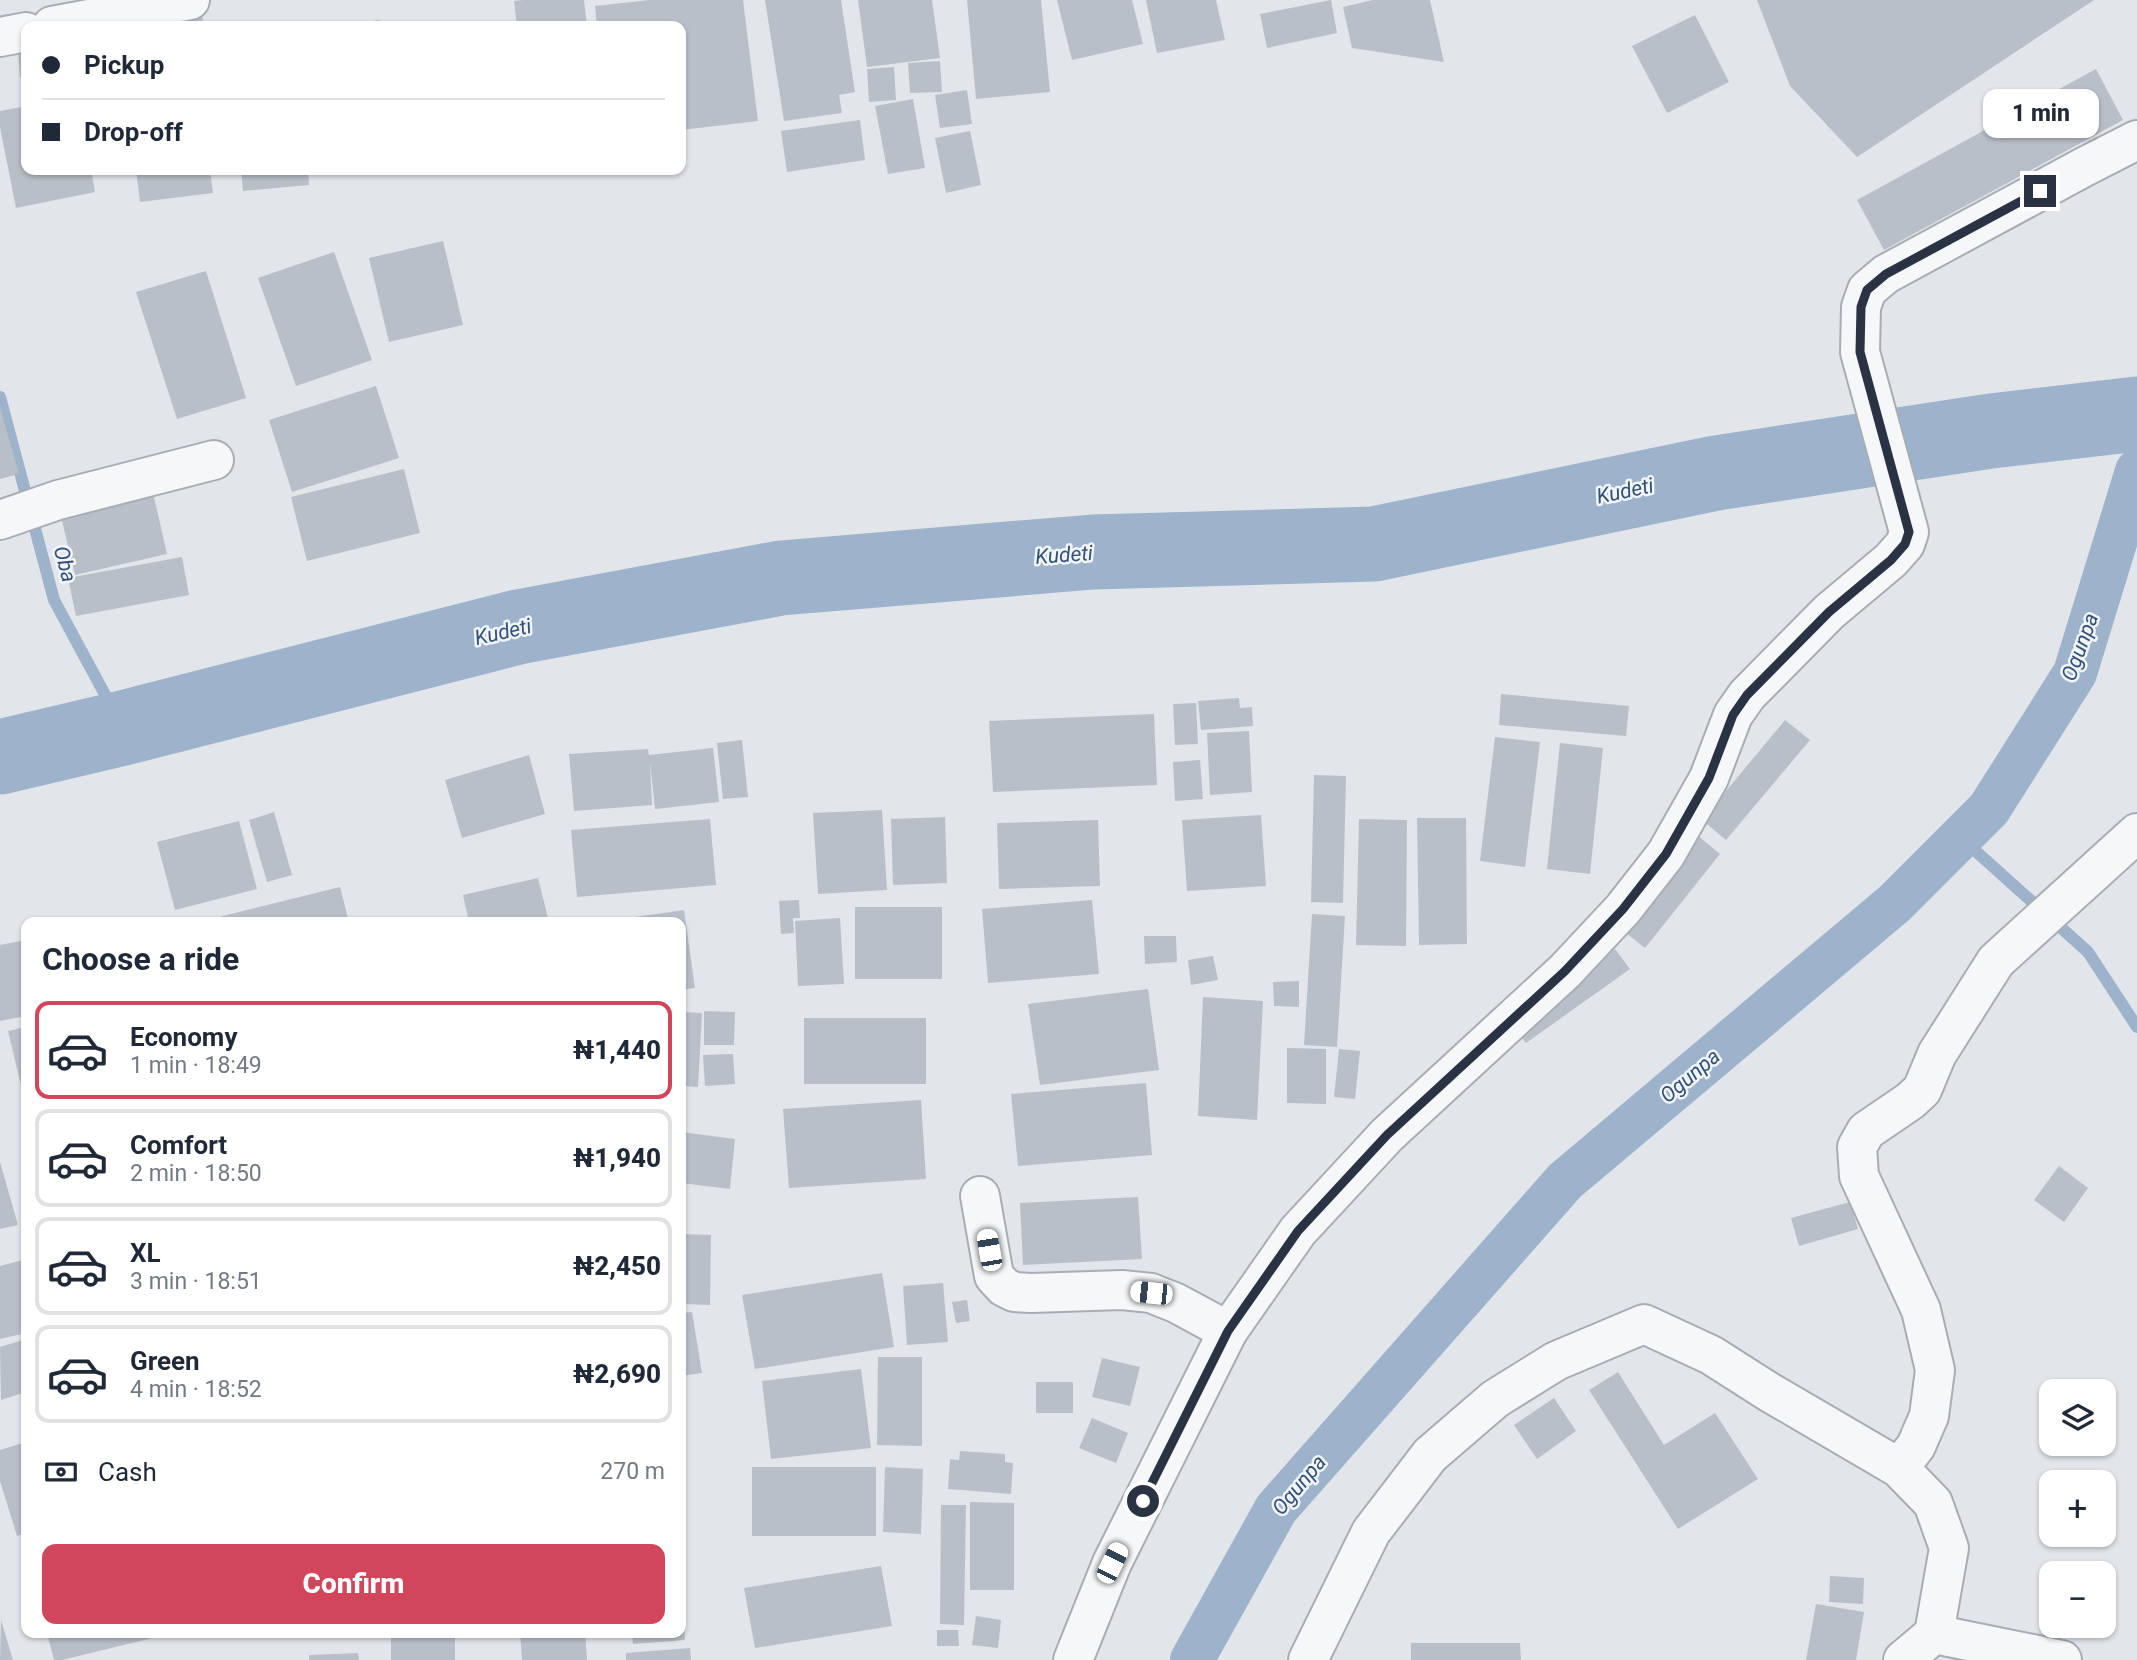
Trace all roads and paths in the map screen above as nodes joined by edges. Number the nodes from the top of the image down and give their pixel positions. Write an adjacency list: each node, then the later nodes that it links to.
1 (190, 0): 2 (street)
2 (79, 21)
3 (21, 33): 4 (street)
4 (0, 37)
5 (2137, 140): 10 (street)
6 (214, 460): 7 (street)
7 (0, 520)
8 (2137, 833): 11 (street)
9 (980, 1196): 10 (street)
10 (1228, 1331): 13 (street)
11 (1899, 1468): 12 (street); 14 (street)
12 (1934, 1634): 15 (street); 16 (street)
13 (1073, 1660)
14 (1308, 1660)
15 (1903, 1660)
16 (2062, 1660)

